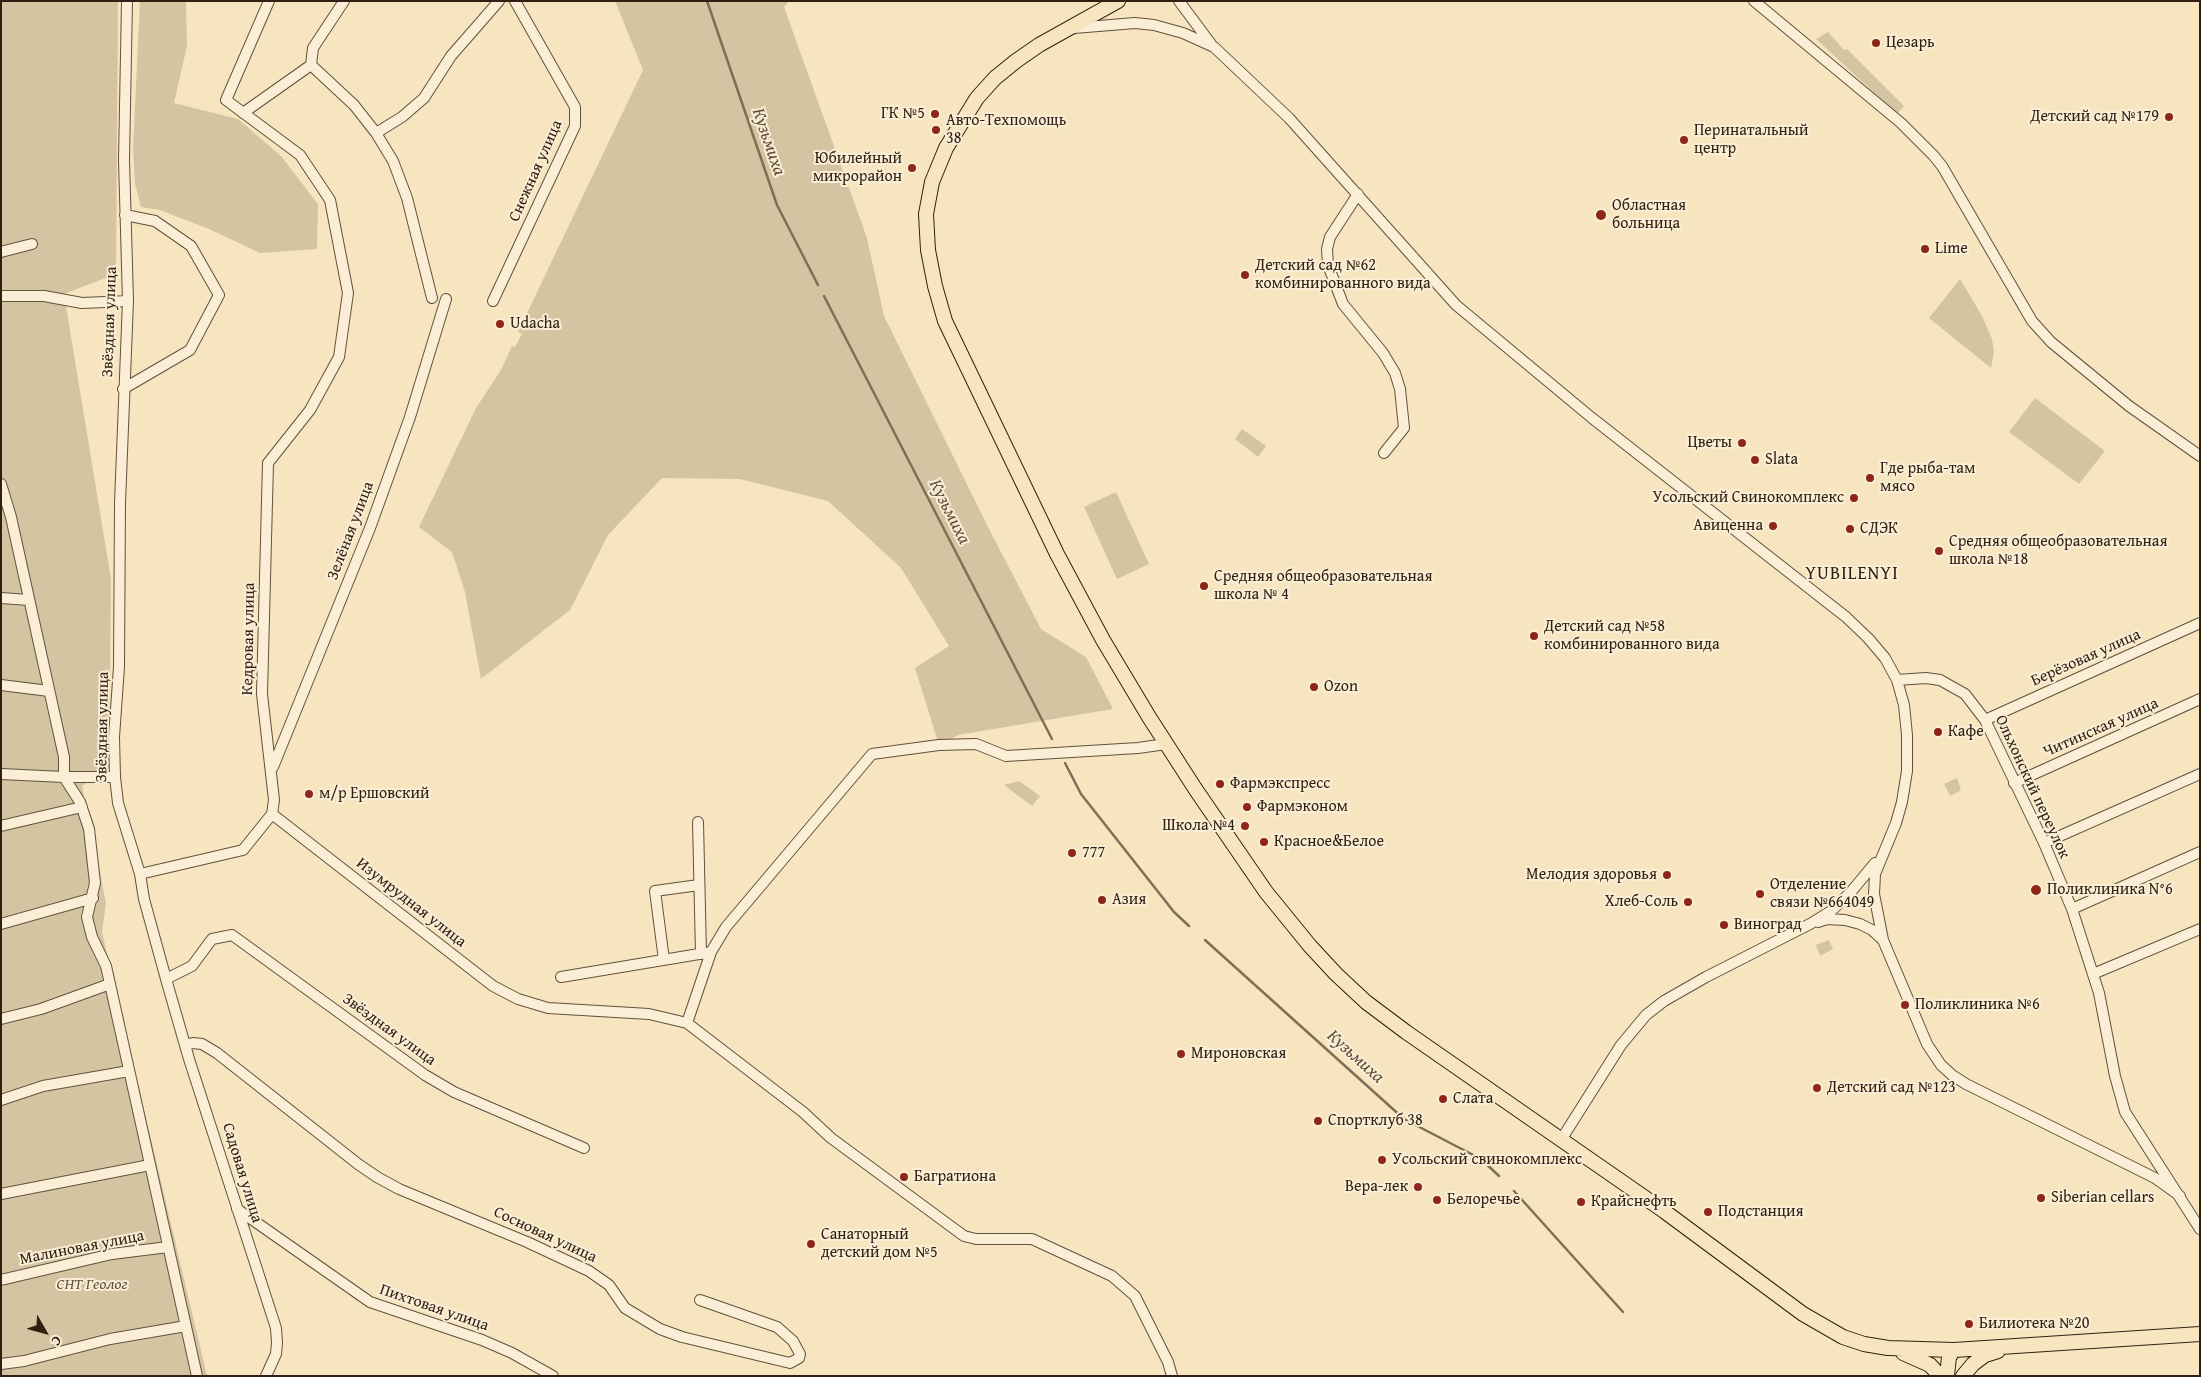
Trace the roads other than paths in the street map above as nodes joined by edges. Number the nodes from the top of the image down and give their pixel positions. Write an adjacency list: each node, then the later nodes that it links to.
1 (127, 1): 15 (street, Звёздная улица)
2 (268, 1): 12 (street)
3 (344, 1): 11 (street)
4 (499, 1): 13 (street)
5 (515, 1): 21 (street, Снежная улица)
6 (1118, 1): 9 (main road)
7 (1178, 1): 10 (street)
8 (1754, 1): 25 (street)
9 (1068, 29): 10 (street); 36 (main road)
10 (1214, 47): 14 (street)
11 (311, 65): 12 (street); 13 (street)
12 (243, 113): 37 (street, Кедровая улица)
13 (376, 133): 19 (street)
14 (1358, 194): 24 (street); 31 (street)
15 (125, 215): 22 (street, Звёздная улица); 23 (street)
16 (32, 244): 17 (street)
17 (1, 252)
18 (1, 296): 22 (street)
19 (432, 298)
20 (446, 299): 37 (street, Зелёная улица)
21 (493, 301)
22 (128, 302): 23 (street, Звёздная улица)
23 (123, 389): 41 (street, Звёздная улица)
24 (1384, 453)
25 (2200, 456)
26 (1, 484): 27 (street)
27 (6, 516): 29 (street)
28 (1, 598): 29 (street)
29 (29, 600): 33 (street)
30 (2200, 623): 35 (street, Берёзовая улица)
31 (1897, 680): 35 (street, Ольхонский переулок); 49 (street)
32 (1, 685): 33 (street)
33 (50, 691): 40 (street)
34 (2200, 699): 42 (street, Читинская улица)
35 (1985, 720): 42 (street, Ольхонский переулок)
36 (1166, 744): 58 (street); 69 (main road)
37 (272, 769): 44 (street, Кедровая улица)
38 (1, 774): 40 (street)
39 (2200, 774): 47 (street)
40 (64, 777): 41 (street); 43 (street)
41 (115, 777): 50 (street, Звёздная улица)
42 (2014, 783): 47 (street, Ольхонский переулок)
43 (82, 807): 46 (street); 52 (street)
44 (272, 814): 50 (street); 65 (street, Изумрудная улица)
45 (698, 822): 51 (street)
46 (1, 826)
47 (2044, 843): 53 (street, Ольхонский переулок)
48 (2200, 852): 53 (street)
49 (1882, 855): 55 (street); 57 (street)
50 (140, 874): 62 (street, Звёздная улица)
51 (699, 885): 58 (street); 59 (street)
52 (93, 898): 54 (street); 63 (street)
53 (2072, 909): 60 (street, Ольхонский переулок)
54 (1, 924)
55 (1810, 924): 57 (street); 69 (street)
56 (2200, 929): 60 (street)
57 (1883, 940): 73 (street)
58 (706, 953): 59 (street); 65 (street)
59 (664, 960): 61 (street)
60 (2093, 974): 73 (street, Ольхонский переулок)
61 (561, 977)
62 (166, 979): 66 (street, Садовая улица); 70 (street, Звёздная улица)
63 (110, 984): 64 (street); 67 (street)
64 (1, 1019)
65 (687, 1024): 90 (street)
66 (185, 1045): 74 (street, Садовая улица); 78 (street, Сосновая улица)
67 (129, 1071): 68 (street); 71 (street)
68 (1, 1100)
69 (1561, 1140): 84 (main road)
70 (584, 1148)
71 (150, 1165): 72 (street); 76 (street)
72 (1, 1194)
73 (2180, 1196): 75 (street, Ольхонский переулок)
74 (237, 1209): 88 (street, Садовая улица); 89 (street, Пихтовая улица)
75 (2200, 1229)
76 (168, 1247): 77 (street, Малиновая улица); 79 (street)
77 (1, 1280)
78 (700, 1300)
79 (186, 1326): 86 (street); 87 (street)
80 (2200, 1334): 81 (main road)
81 (2148, 1337): 82 (main road); 83 (main road)
82 (2200, 1341)
83 (2012, 1347): 85 (main road); 94 (main road)
84 (1888, 1348): 85 (main road); 91 (main road)
85 (1954, 1350): 92 (main road); 93 (main road)
86 (1, 1364)
87 (197, 1376)
88 (266, 1376)
89 (553, 1376)
90 (1172, 1376)
91 (1940, 1376)
92 (1947, 1376)
93 (1960, 1376)
94 (1964, 1376)

